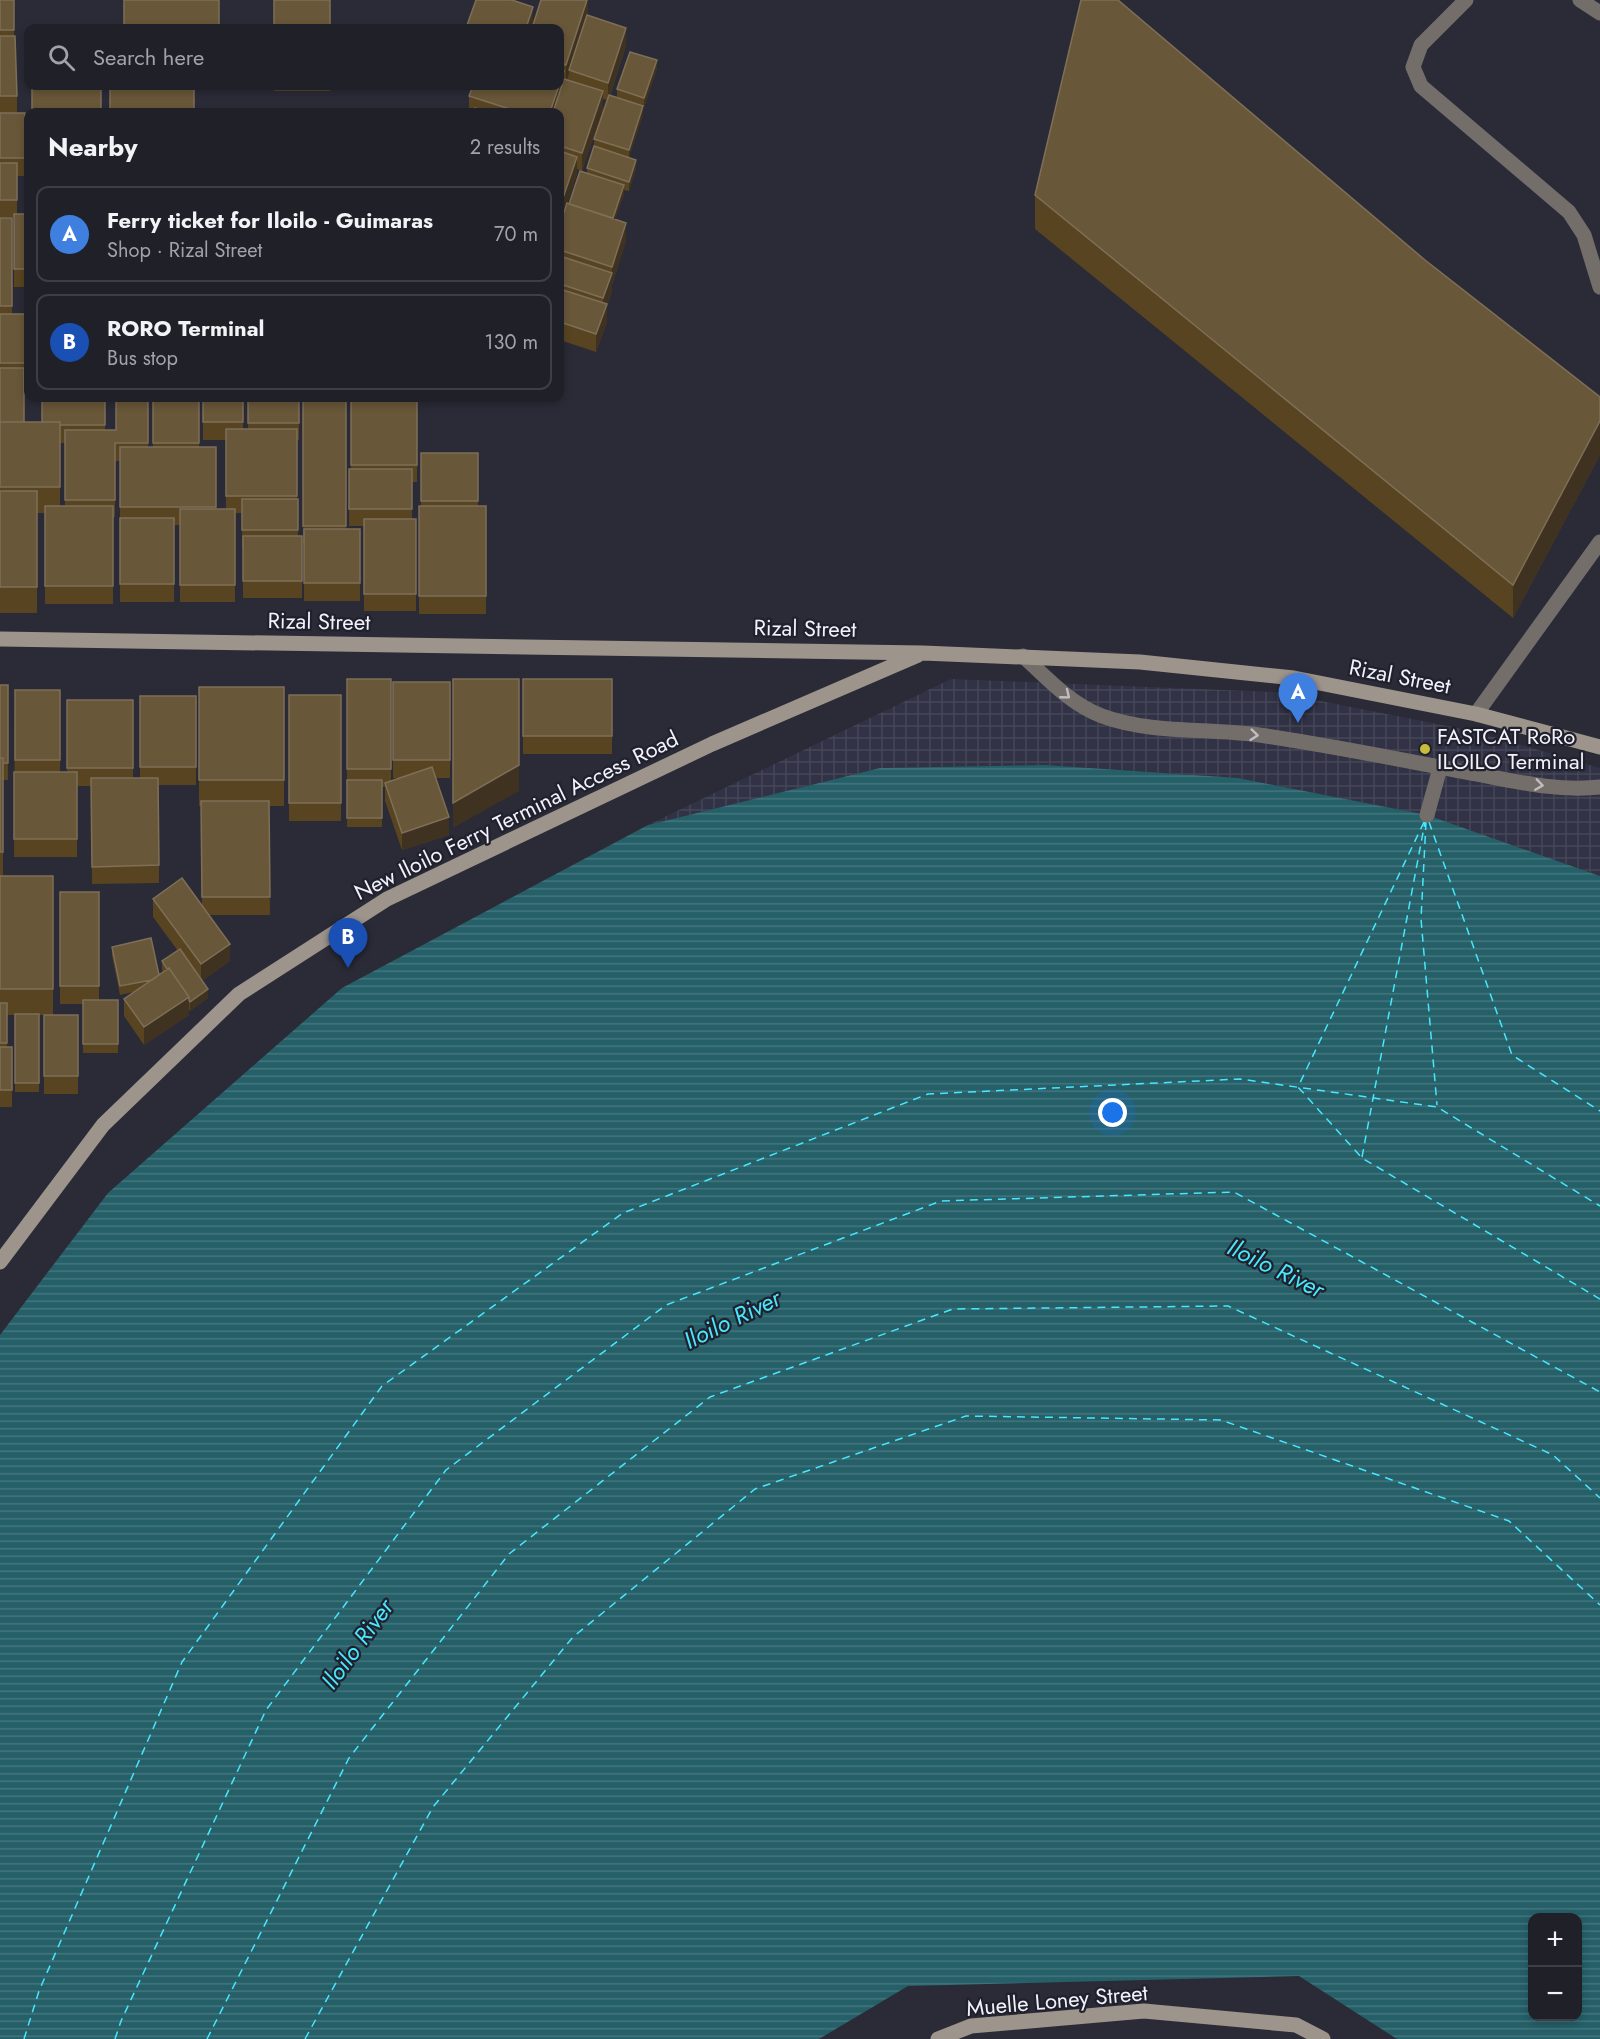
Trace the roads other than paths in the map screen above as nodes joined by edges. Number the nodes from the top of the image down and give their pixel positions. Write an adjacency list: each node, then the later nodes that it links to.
1 (1466, 0): 4 (lane)
2 (1580, 0): 3 (lane)
3 (1600, 13)
4 (1600, 287)
5 (1600, 542): 9 (lane)
6 (0, 639): 7 (main road, Rizal Street)
7 (923, 653): 8 (main road, Rizal Street); 14 (main road, New Iloilo Ferry Terminal Access Road)
8 (1023, 656): 9 (main road, Rizal Street); 11 (lane, one-way to 11)
9 (1476, 714): 10 (main road, Rizal Street)
10 (1600, 747)
11 (1440, 768): 12 (lane, one-way to 12); 13 (lane)
12 (1600, 787)
13 (1426, 816)
14 (0, 1262)
15 (938, 2039): 16 (main road, Muelle Loney Street)
16 (1323, 2039)

